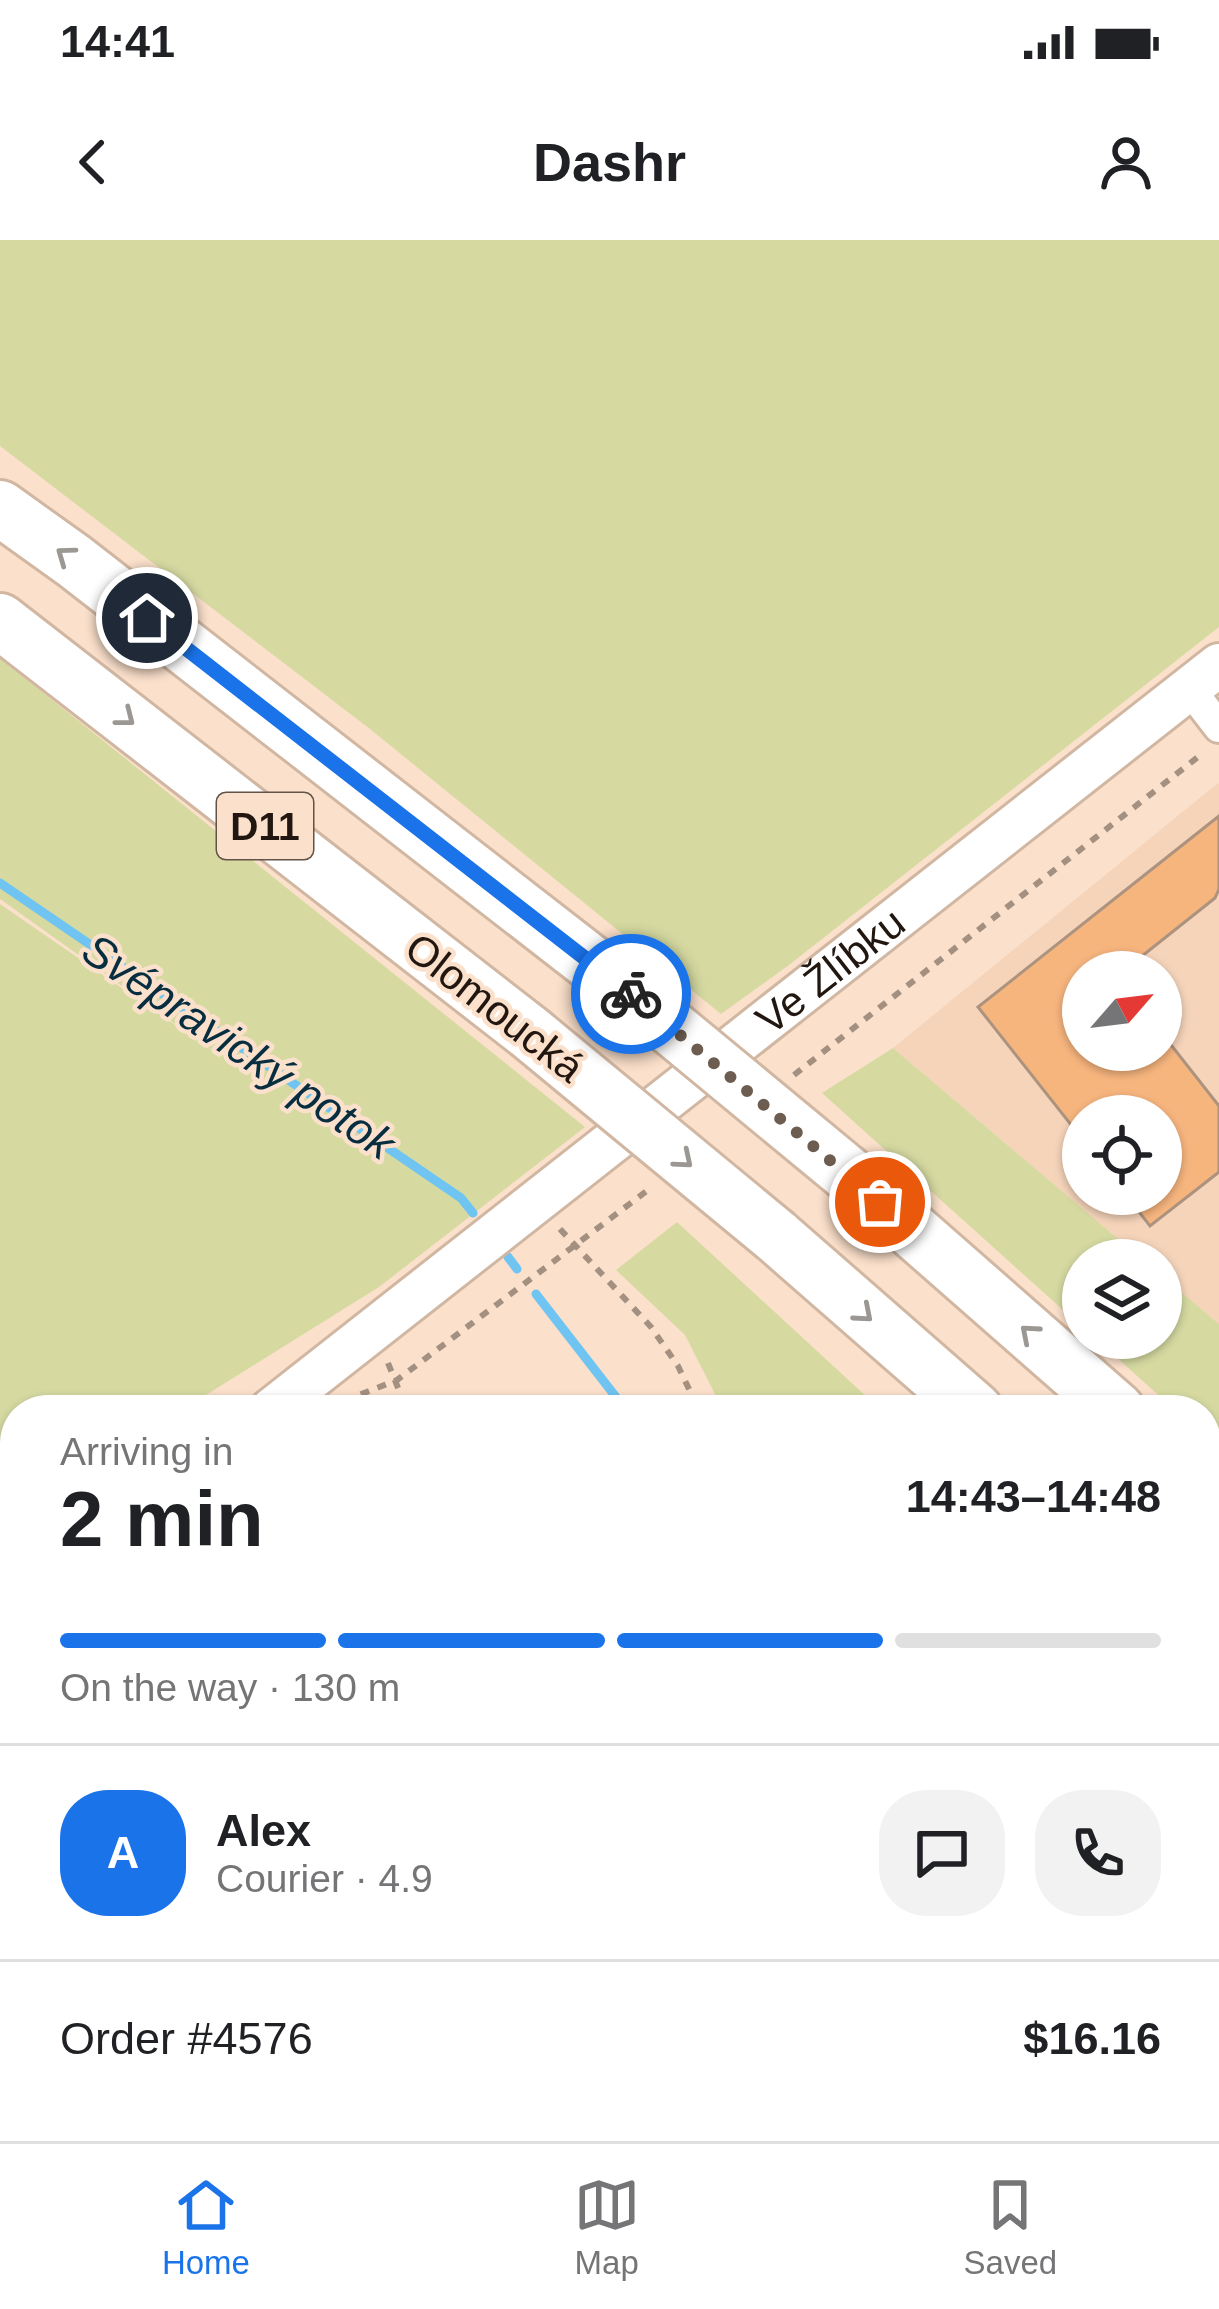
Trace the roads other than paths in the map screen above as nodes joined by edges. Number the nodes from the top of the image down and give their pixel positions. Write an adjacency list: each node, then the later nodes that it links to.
1 (0, 508): 7 (highway, D11, one-way to 1, bridge)
2 (0, 621): 6 (highway, Olomoucká / D11, one-way to 6, bridge)
3 (1204, 676): 4 (street); 5 (street, Ve Žlíbku)
4 (1219, 727)
5 (290, 1395)
6 (958, 1395)
7 (1100, 1395)

